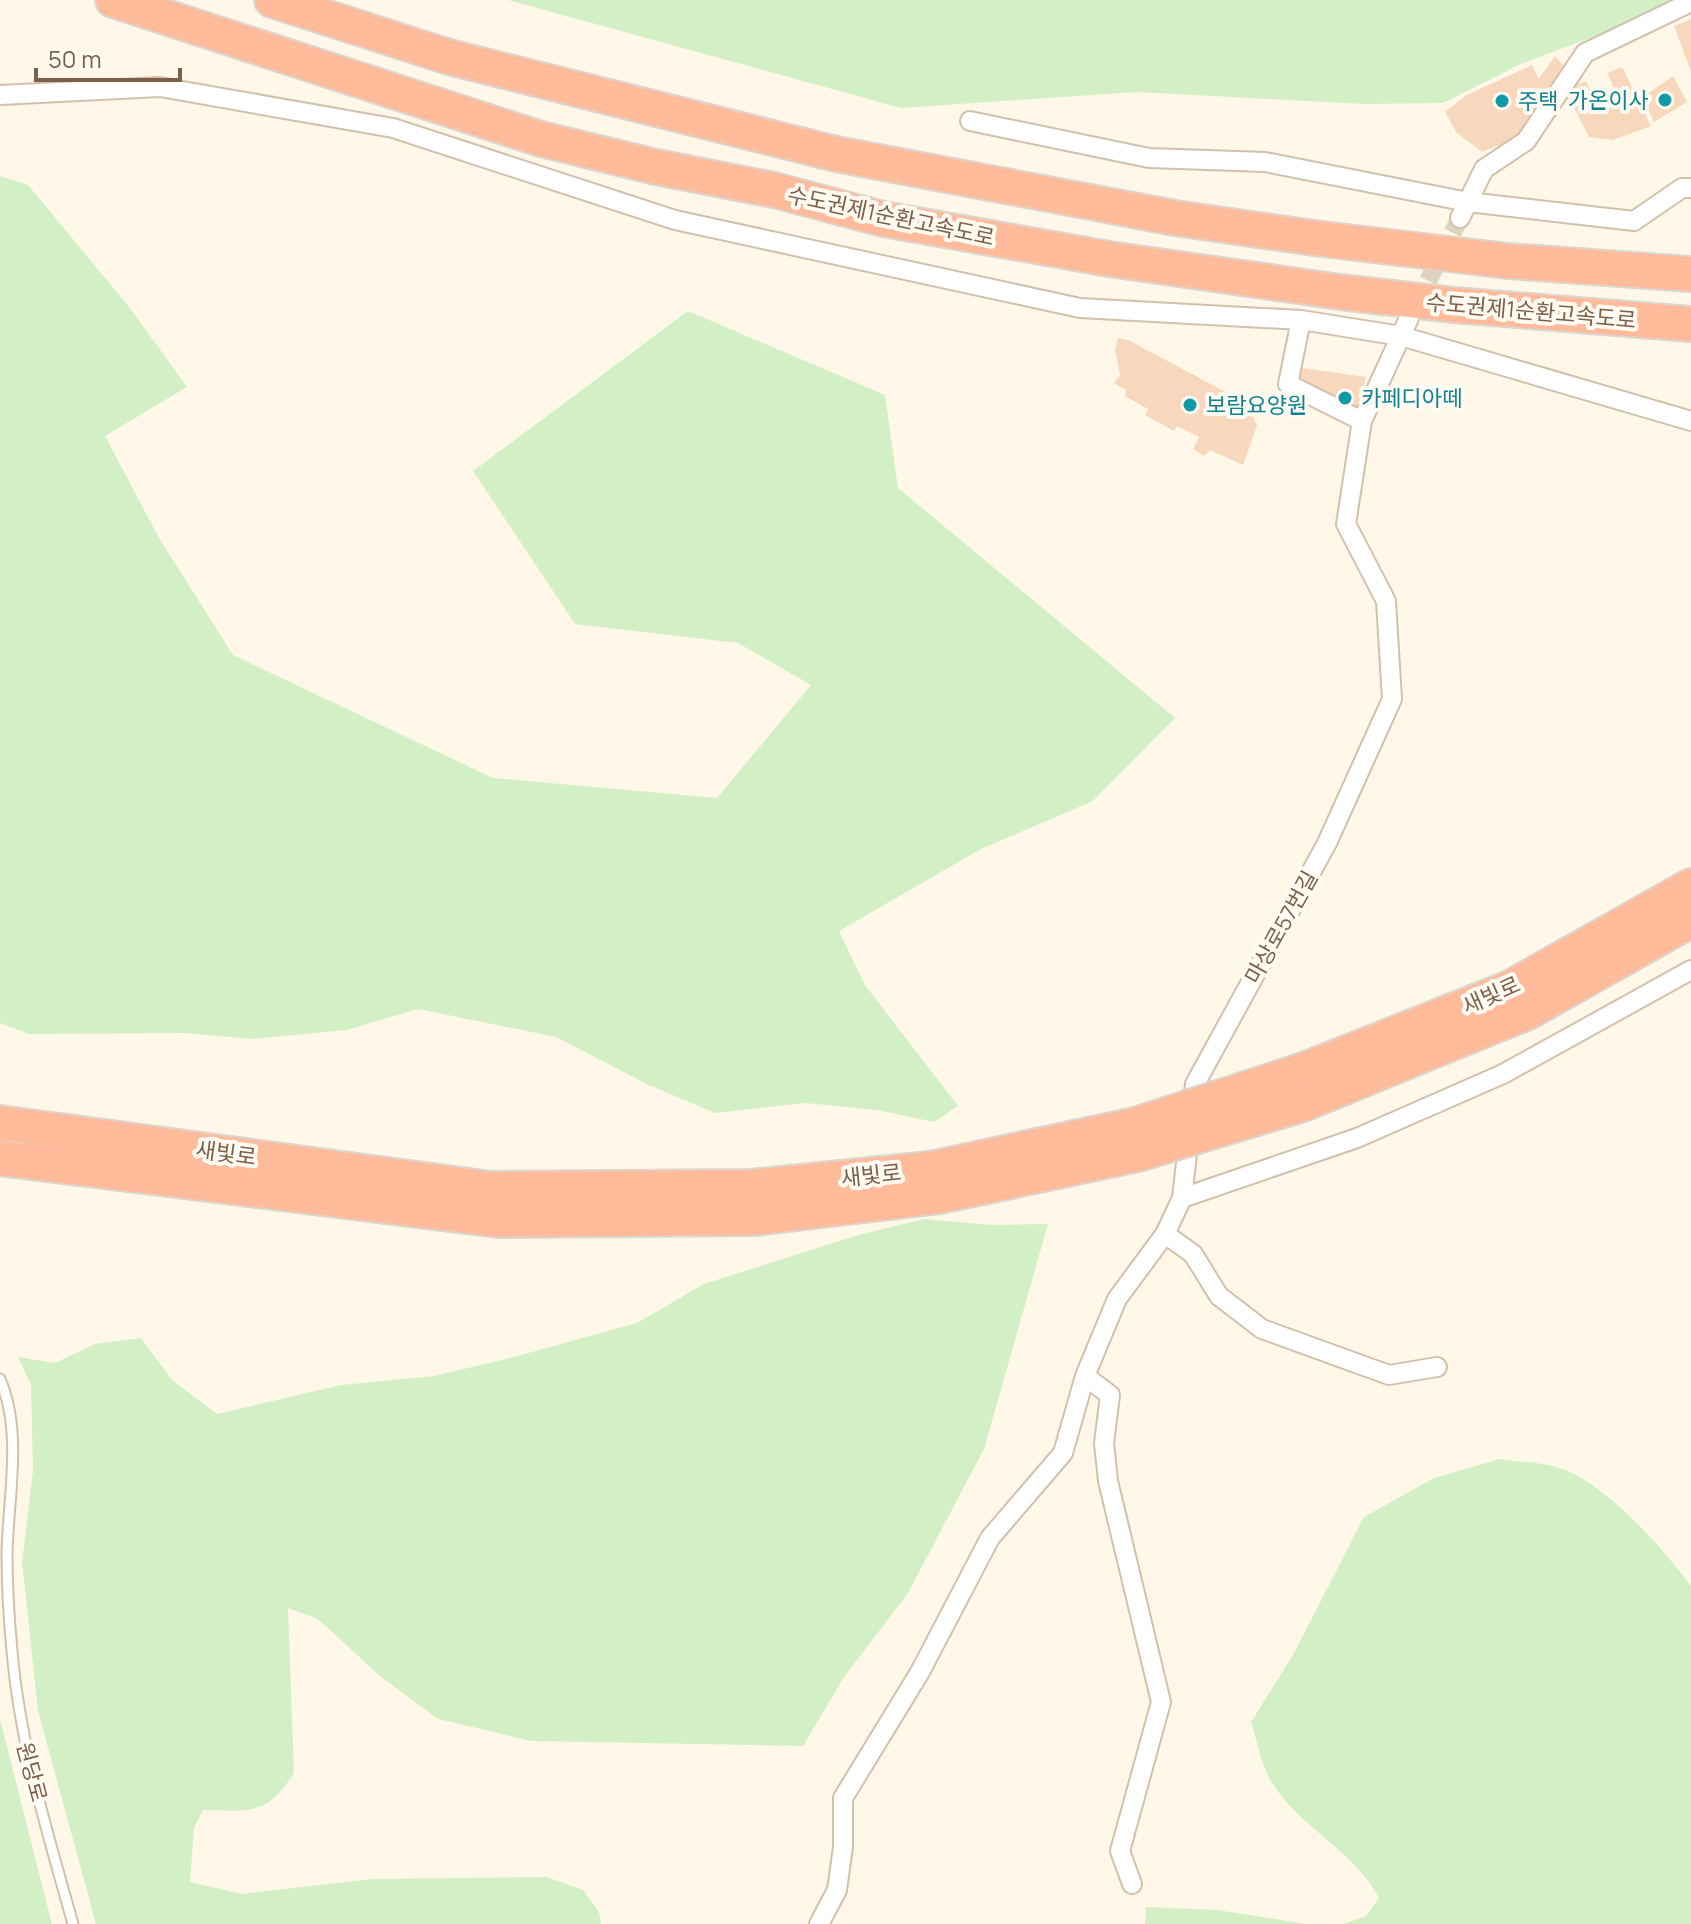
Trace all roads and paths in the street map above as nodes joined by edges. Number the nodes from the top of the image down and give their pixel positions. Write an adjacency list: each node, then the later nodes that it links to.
1 (113, 0): 11 (highway, 수도권제1순환고속도로)
2 (272, 0): 8 (highway)
3 (1691, 2): 7 (street)
4 (0, 95): 10 (street)
5 (970, 121): 7 (street)
6 (1691, 188): 7 (street)
7 (1464, 210)
8 (1691, 274)
9 (1409, 318): 12 (street, 마상로57번길)
10 (1301, 320): 12 (street); 13 (street)
11 (1691, 324)
12 (1401, 336): 13 (street, 마상로57번길); 14 (street)
13 (1362, 421): 22 (street, 마상로57번길)
14 (1691, 421)
15 (1691, 886): 18 (highway, 새빛로)
16 (1691, 920): 18 (highway, 새빛로)
17 (1691, 970): 22 (street)
18 (1304, 1087): 20 (highway, 새빛로, bridge)
19 (0, 1123): 20 (highway, 새빛로)
20 (1137, 1140): 21 (highway, 새빛로)
21 (0, 1158)
22 (1182, 1198): 23 (street, 마상로57번길)
23 (1165, 1234): 24 (street); 25 (street, 마상로57번길)
24 (1437, 1367)
25 (1085, 1376): 27 (street); 29 (street, 마상로57번길)
26 (0, 1379): 28 (lane, 원당로)
27 (1132, 1884)
28 (73, 1924)
29 (819, 1924)

